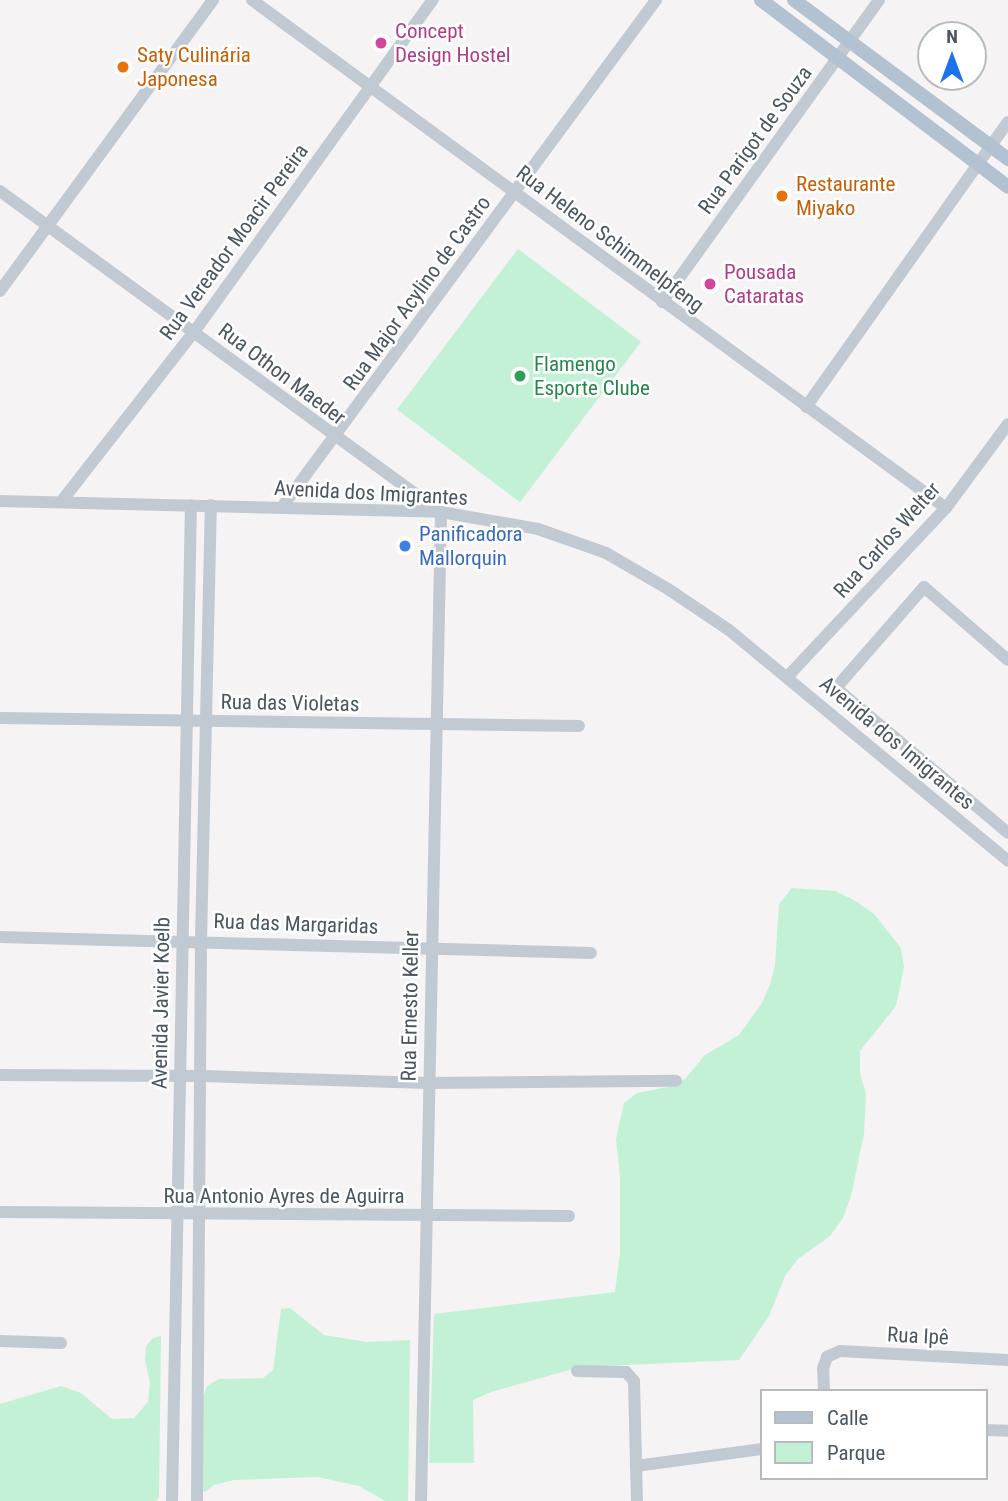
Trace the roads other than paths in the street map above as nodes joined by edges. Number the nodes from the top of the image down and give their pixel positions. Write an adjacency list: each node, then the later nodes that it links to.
1 (213, 0): 18 (street)
2 (252, 0): 10 (street, Rua Heleno Schimmelpfeng)
3 (433, 0): 10 (street, Rua Vereador Moacir Pereira)
4 (656, 0): 17 (street, Rua Major Acylino de Castro)
5 (761, 0): 9 (main road)
6 (794, 0): 8 (main road)
7 (878, 0): 8 (street, Rua Parigot de Souza)
8 (849, 40): 9 (street, Rua Parigot de Souza); 12 (main road)
9 (838, 57): 14 (main road); 20 (street, Rua Parigot de Souza)
10 (371, 86): 17 (street, Rua Heleno Schimmelpfeng); 21 (street, Rua Vereador Moacir Pereira)
11 (1008, 122): 12 (street)
12 (990, 146): 13 (main road); 14 (street)
13 (1008, 159)
14 (977, 164): 15 (main road); 22 (street)
15 (1008, 187)
16 (0, 191): 18 (street, Rua Othon Maeder)
17 (515, 192): 20 (street, Rua Heleno Schimmelpfeng); 24 (street, Rua Major Acylino de Castro)
18 (48, 227): 19 (street); 21 (street, Rua Othon Maeder)
19 (0, 291)
20 (662, 302): 22 (street, Rua Heleno Schimmelpfeng)
21 (194, 332): 24 (street, Rua Othon Maeder); 26 (street, Rua Vereador Moacir Pereira)
22 (806, 407): 30 (street, Rua Heleno Schimmelpfeng)
23 (1008, 424): 30 (street, Rua Carlos Welter)
24 (334, 437): 29 (street, Rua Major Acylino de Castro); 31 (street, Rua Othon Maeder)
25 (0, 501): 26 (street, Avenida dos Imigrantes)
26 (61, 502): 27 (street, Avenida dos Imigrantes)
27 (191, 505): 28 (street, Avenida dos Imigrantes); 35 (street, Avenida Javier Koelb)
28 (211, 505): 29 (street, Avenida dos Imigrantes); 36 (street, Avenida Javier Koelb)
29 (282, 507): 31 (street, Avenida dos Imigrantes)
30 (946, 508): 33 (street, Rua Carlos Welter)
31 (441, 512): 33 (street, Avenida dos Imigrantes); 37 (street, Rua Ernesto Keller)
32 (1008, 660): 39 (street)
33 (788, 676): 40 (street, Avenida dos Imigrantes)
34 (0, 718): 35 (street, Rua das Violetas)
35 (185, 719): 36 (street, Rua das Violetas); 42 (street, Avenida Javier Koelb)
36 (208, 720): 37 (street, Rua das Violetas); 43 (street, Avenida Javier Koelb)
37 (434, 726): 38 (street, Rua das Violetas); 44 (street, Rua Ernesto Keller)
38 (579, 726)
39 (1008, 833)
40 (1008, 862)
41 (0, 937): 42 (street, Rua das Margaridas)
42 (181, 940): 43 (street, Rua das Margaridas); 47 (street, Avenida Javier Koelb)
43 (201, 940): 44 (street, Rua das Margaridas); 48 (street, Avenida Javier Koelb)
44 (430, 947): 45 (street, Rua das Margaridas); 50 (street, Rua Ernesto Keller)
45 (591, 953)
46 (0, 1075): 47 (street)
47 (179, 1076): 48 (street); 52 (street, Avenida Javier Koelb)
48 (202, 1076): 50 (street); 53 (street, Avenida Javier Koelb)
49 (676, 1081): 50 (street)
50 (428, 1083): 54 (street, Rua Ernesto Keller)
51 (0, 1212): 52 (street, Rua Antonio Ayres de Aguirra)
52 (177, 1215): 53 (street, Rua Antonio Ayres de Aguirra); 65 (street, Avenida Javier Koelb)
53 (200, 1216): 54 (street, Rua Antonio Ayres de Aguirra); 66 (street, Avenida Javier Koelb)
54 (425, 1216): 55 (street, Rua Antonio Ayres de Aguirra); 67 (street, Rua Ernesto Keller)
55 (569, 1216)
56 (0, 1341): 57 (street)
57 (61, 1343)
58 (1008, 1360): 60 (street, Rua Ipê)
59 (577, 1371): 64 (street)
60 (824, 1389)
61 (987, 1430): 62 (street)
62 (1008, 1431)
63 (760, 1449): 64 (street)
64 (636, 1466): 68 (street)
65 (172, 1501)
66 (197, 1501)
67 (421, 1501)
68 (637, 1501)

